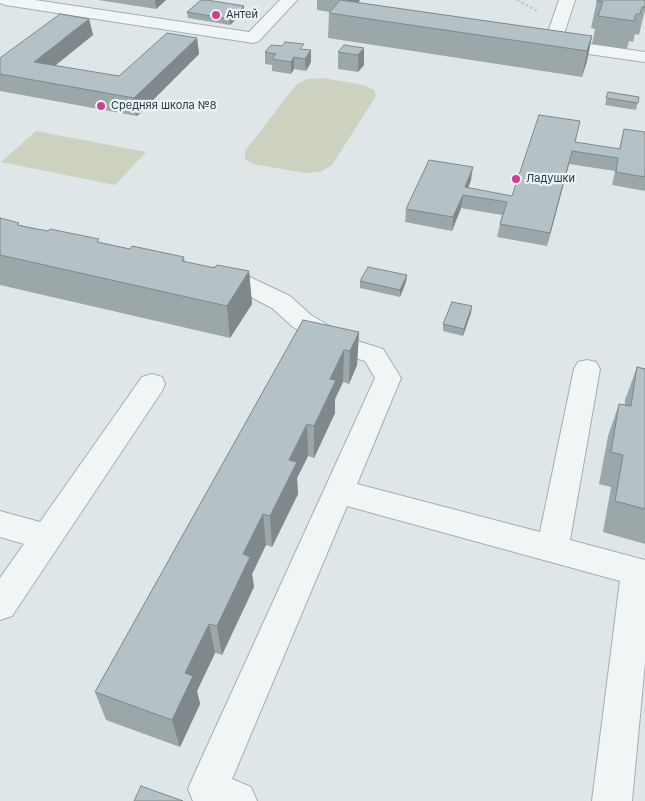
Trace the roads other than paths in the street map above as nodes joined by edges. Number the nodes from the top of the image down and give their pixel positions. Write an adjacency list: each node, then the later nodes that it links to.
1 (5, 0): 2 (lane)
2 (289, 0)
3 (567, 0): 5 (lane)
4 (532, 41): 5 (lane)
5 (552, 44): 6 (lane)
6 (645, 57)
7 (192, 268): 10 (lane)
8 (587, 369): 13 (lane)
9 (152, 384): 12 (lane)
10 (338, 491): 13 (lane); 16 (lane)
11 (0, 524): 12 (lane)
12 (47, 537): 15 (lane)
13 (552, 549): 14 (lane)
14 (641, 574): 17 (lane)
15 (0, 605)
16 (237, 801)
17 (612, 801)

